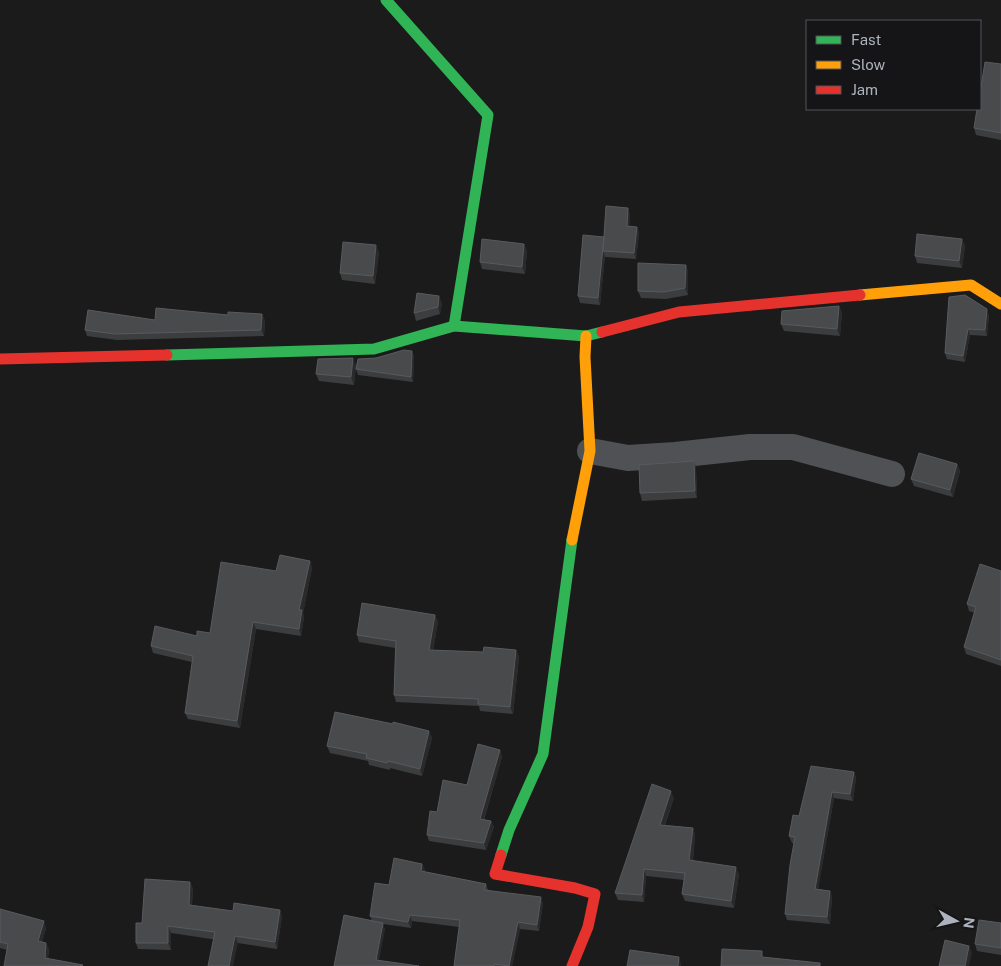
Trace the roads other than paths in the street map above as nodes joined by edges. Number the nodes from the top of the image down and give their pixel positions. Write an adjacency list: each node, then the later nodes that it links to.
1 (386, 0): 3 (street)
2 (1001, 304): 4 (street)
3 (454, 326): 4 (street); 5 (street)
4 (586, 336): 6 (street)
5 (0, 358)
6 (590, 451): 7 (street); 8 (street)
7 (892, 474)
8 (572, 966)

